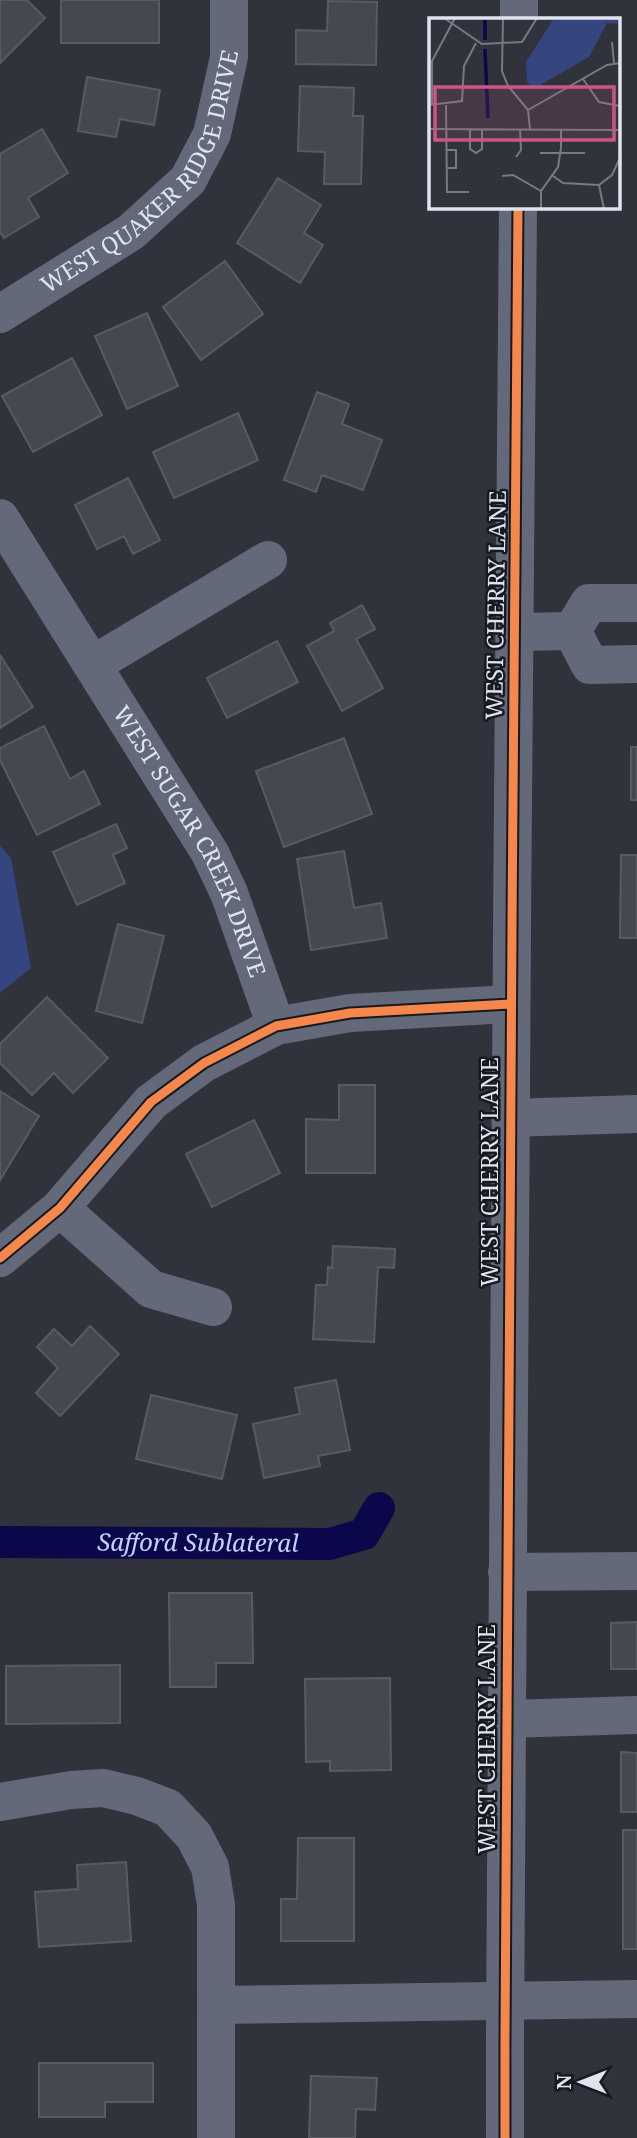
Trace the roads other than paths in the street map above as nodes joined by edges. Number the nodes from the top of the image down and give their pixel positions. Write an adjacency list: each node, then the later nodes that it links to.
1 (229, 0): 5 (street, WEST QUAKER RIDGE DRIVE)
2 (519, 0): 3 (main road)
3 (519, 18)
4 (518, 208): 10 (main road, WEST CHERRY LANE)
5 (0, 314)
6 (0, 518): 12 (street, WEST SUGAR CREEK DRIVE)
7 (268, 560): 12 (street)
8 (637, 603): 9 (street)
9 (572, 631): 10 (street); 11 (street)
10 (515, 632): 13 (main road, WEST CHERRY LANE)
11 (637, 664)
12 (92, 665): 14 (street, WEST SUGAR CREEK DRIVE)
13 (510, 1004): 14 (street); 16 (main road, WEST CHERRY LANE)
14 (276, 1026): 17 (street)
15 (637, 1114): 16 (street)
16 (510, 1118): 21 (main road, WEST CHERRY LANE)
17 (60, 1208): 18 (street); 19 (street)
18 (0, 1258)
19 (213, 1307)
20 (637, 1571): 21 (street)
21 (507, 1572): 23 (main road, WEST CHERRY LANE)
22 (637, 1715): 23 (street)
23 (507, 1719): 26 (main road, WEST CHERRY LANE)
24 (0, 1802): 27 (street)
25 (637, 1999): 26 (street)
26 (505, 2002): 27 (street); 29 (main road, WEST CHERRY LANE)
27 (217, 2005): 28 (street)
28 (216, 2138)
29 (505, 2138)

